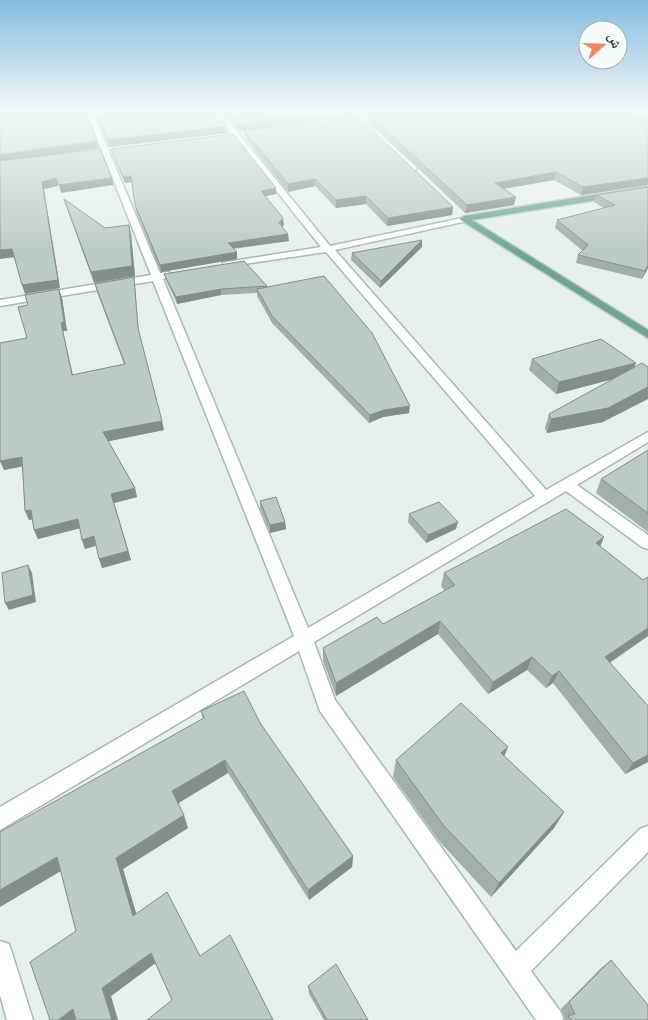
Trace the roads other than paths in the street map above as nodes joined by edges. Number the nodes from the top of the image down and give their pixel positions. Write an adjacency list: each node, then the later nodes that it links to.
1 (108, 159): 10 (street)
2 (255, 159): 7 (street)
3 (401, 159): 4 (street)
4 (416, 173)
5 (648, 189): 6 (main road)
6 (460, 216): 7 (street); 12 (main road)
7 (328, 248): 8 (street); 15 (street)
8 (215, 267)
9 (177, 273): 10 (street)
10 (158, 276): 11 (street); 17 (street)
11 (0, 303)
12 (648, 335)
13 (648, 436): 14 (street)
14 (566, 484): 15 (street); 16 (street)
15 (544, 497): 17 (street)
16 (648, 543)
17 (304, 639): 18 (street); 21 (street)
18 (0, 819)
19 (648, 837): 21 (street)
20 (0, 952): 22 (street)
21 (515, 969): 23 (street)
22 (20, 1020)
23 (551, 1020)

